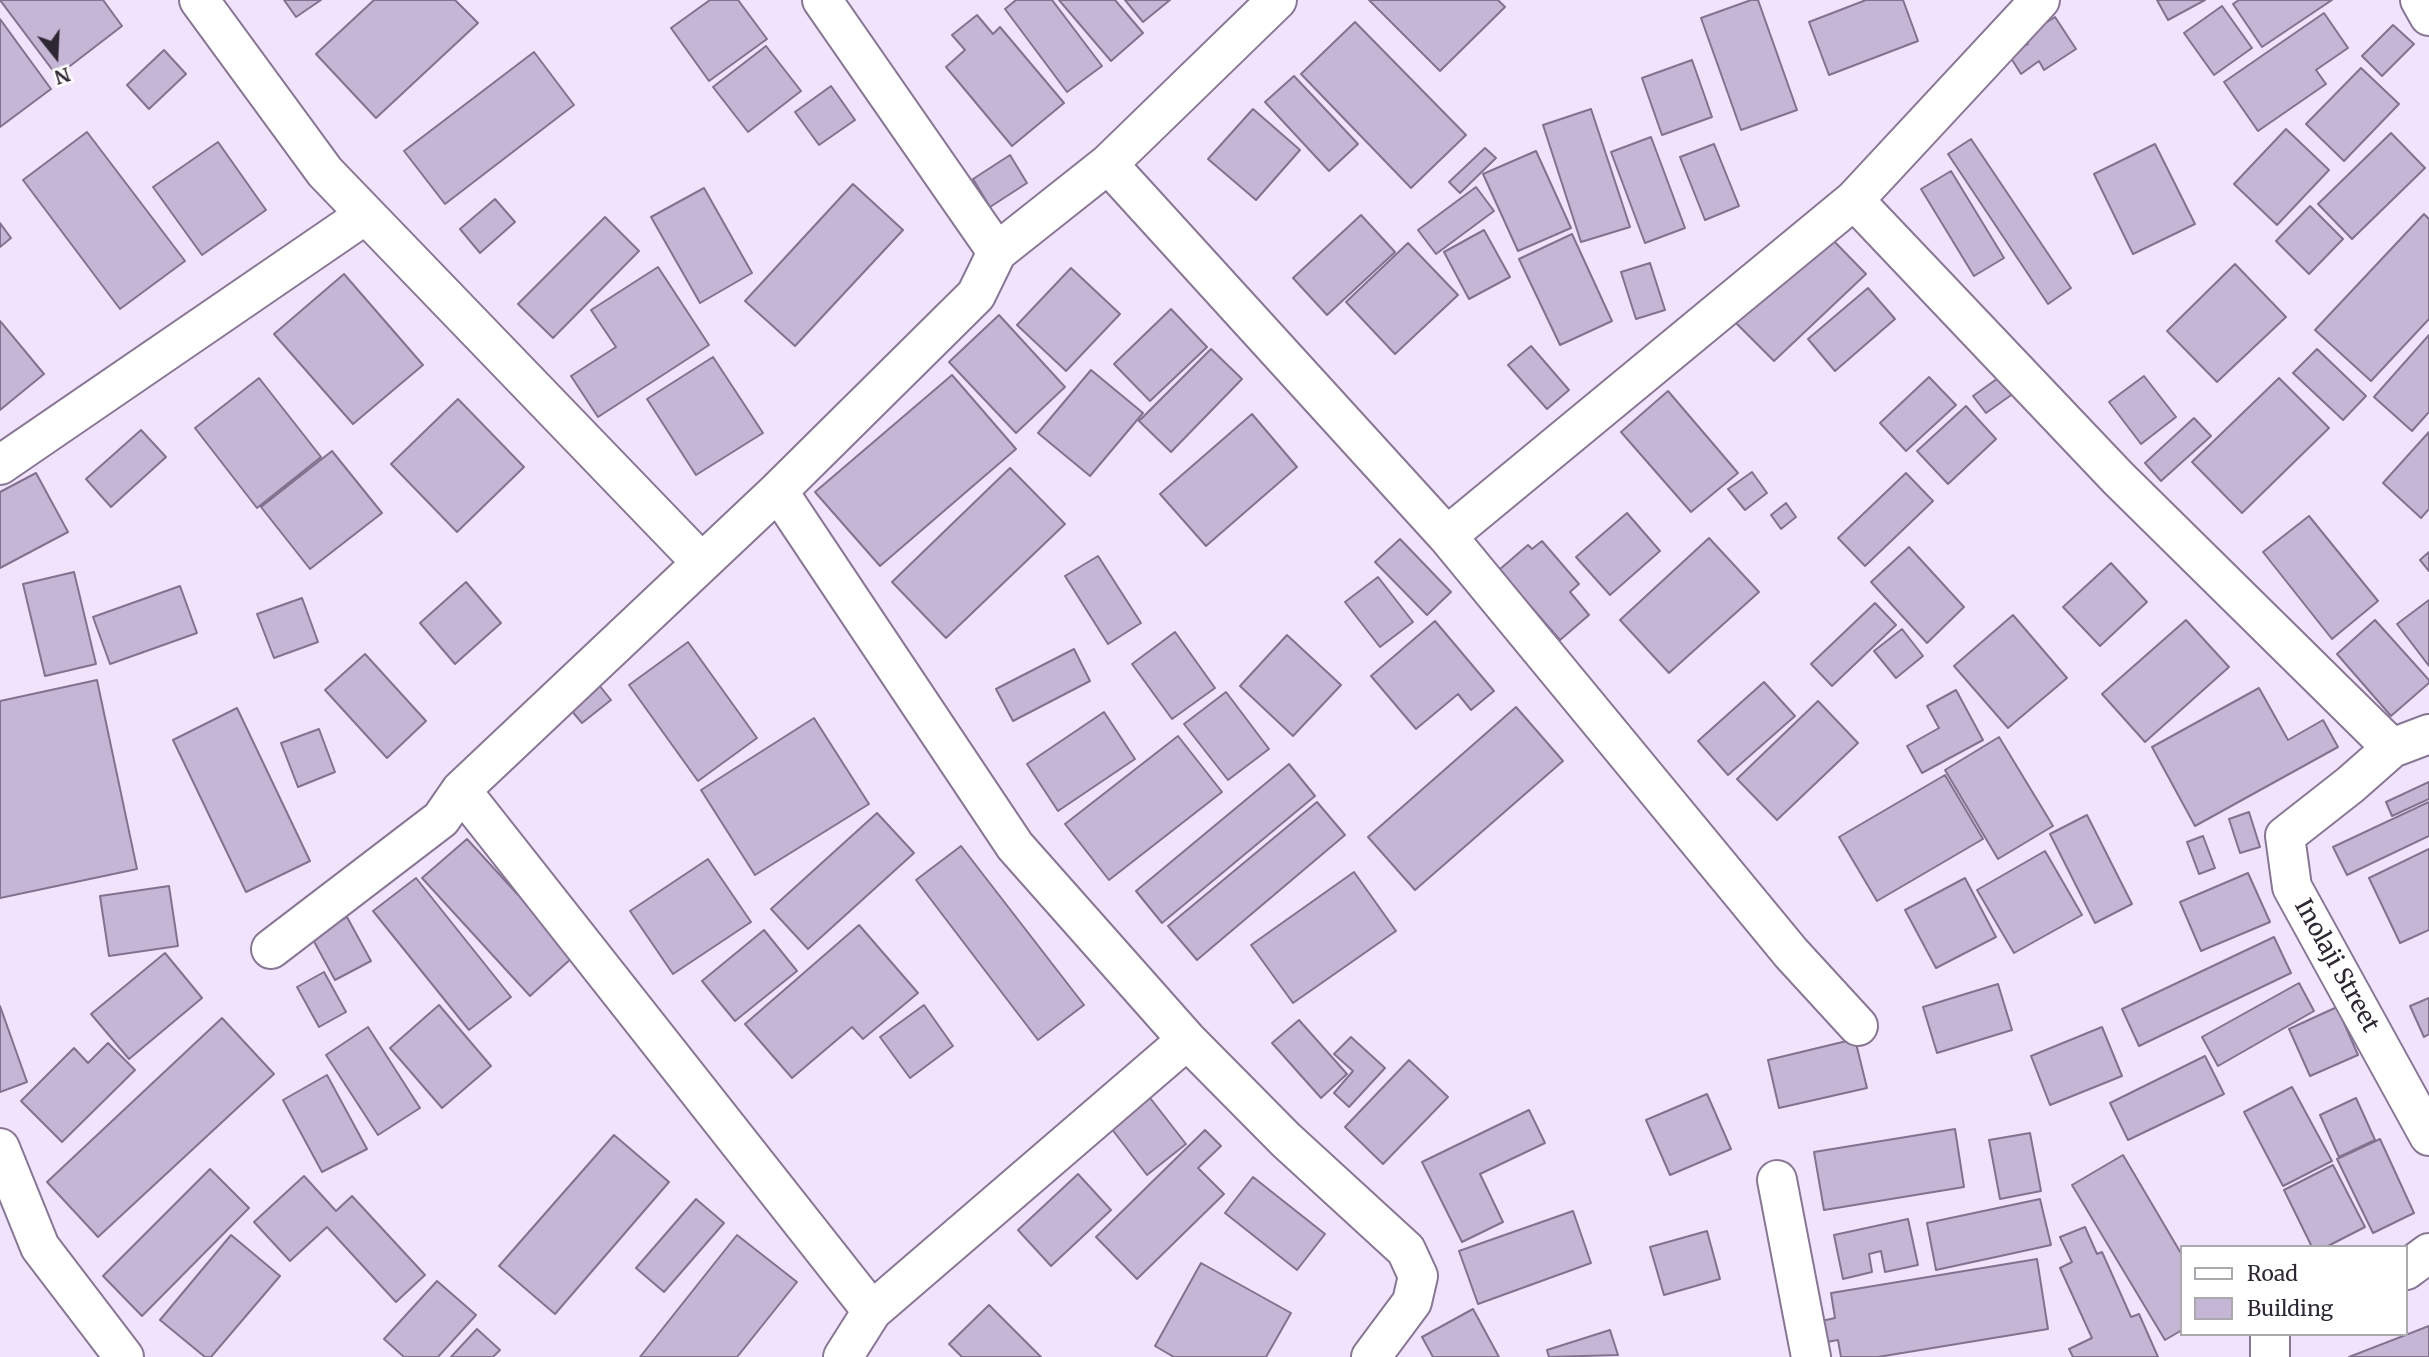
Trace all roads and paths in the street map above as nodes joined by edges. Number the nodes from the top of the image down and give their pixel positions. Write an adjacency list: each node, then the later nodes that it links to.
1 (199, 0): 9 (street)
2 (822, 0): 10 (street)
3 (1277, 0): 7 (street)
4 (2040, 0): 8 (street)
5 (2420, 0): 6 (street)
6 (2429, 16)
7 (1108, 164): 10 (street); 13 (street)
8 (1854, 200): 13 (street); 16 (street)
9 (365, 215): 11 (street); 14 (street)
10 (997, 252): 12 (street)
11 (0, 464)
12 (778, 491): 14 (street); 20 (street)
13 (1447, 536): 19 (street)
14 (701, 562): 17 (street)
15 (2429, 734): 16 (street, Inolaji Street)
16 (2392, 748): 21 (street, Inolaji Street)
17 (461, 790): 18 (street); 26 (street)
18 (271, 949)
19 (1858, 1026)
20 (1187, 1040): 26 (street); 30 (street)
21 (2429, 1136)
22 (0, 1149): 28 (street)
23 (1777, 1180): 31 (street)
24 (2429, 1254): 25 (street)
25 (2408, 1269)
26 (872, 1311): 29 (street)
27 (2270, 1336): 32 (street)
28 (120, 1355)
29 (843, 1357)
30 (1371, 1357)
31 (1811, 1357)
32 (2270, 1357)

